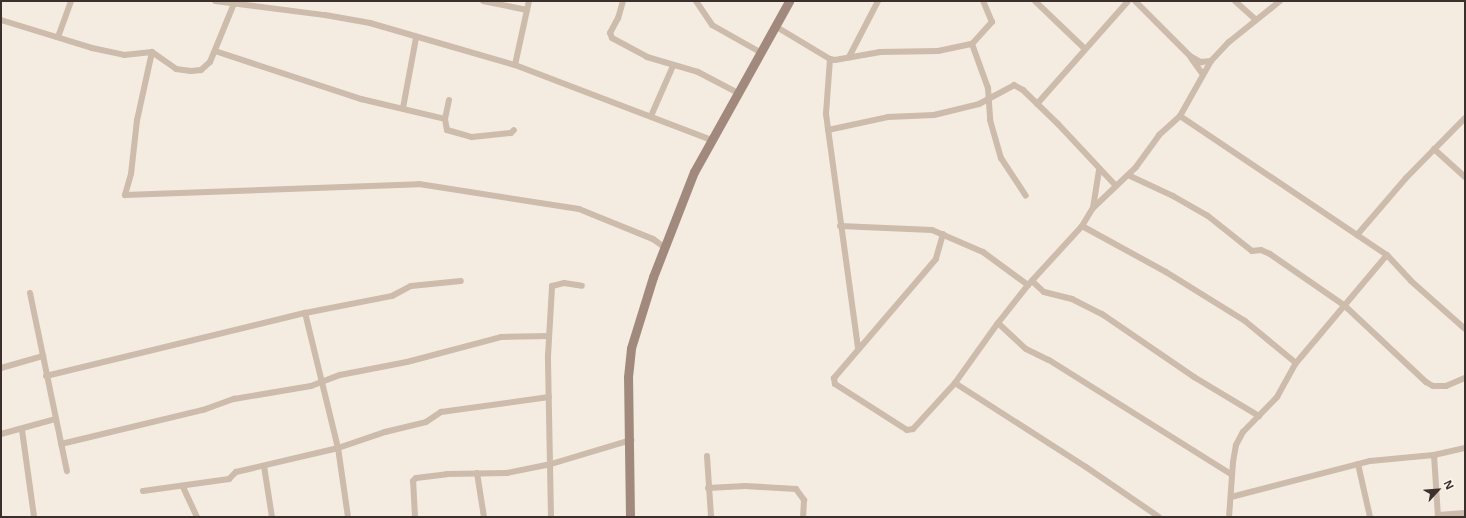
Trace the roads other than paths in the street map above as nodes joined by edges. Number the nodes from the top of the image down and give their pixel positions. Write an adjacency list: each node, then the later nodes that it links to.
1 (71, 1): 20 (street)
2 (215, 1): 15 (street)
3 (483, 1): 16 (street)
4 (529, 1): 16 (street)
5 (623, 1): 32 (street)
6 (696, 1): 26 (street)
7 (789, 1): 19 (street)
8 (878, 1): 28 (street)
9 (983, 1): 22 (street)
10 (1035, 1): 23 (street)
11 (1128, 1): 23 (street)
12 (1134, 1): 27 (street)
13 (1235, 1): 18 (street)
14 (1280, 1): 18 (street)
15 (235, 3): 21 (street); 24 (street)
16 (527, 10): 31 (street)
17 (1, 20): 20 (street)
18 (1256, 20): 30 (street)
19 (775, 26): 26 (street); 29 (street)
20 (58, 37): 25 (street)
21 (416, 38): 31 (street); 38 (street)
22 (972, 44): 28 (street); 35 (street)
23 (1085, 49): 37 (street)
24 (215, 51): 25 (street); 38 (street)
25 (152, 52): 57 (street)
26 (760, 52): 34 (street)
27 (1190, 56): 30 (street); 33 (street)
28 (849, 57): 29 (street)
29 (830, 59): 44 (street)
30 (1211, 61): 33 (street)
31 (515, 65): 39 (street)
32 (673, 66): 34 (street); 39 (street)
33 (1202, 73): 40 (street)
34 (738, 92): 45 (street)
35 (990, 98): 37 (street); 44 (street); 51 (street)
36 (449, 100): 42 (street)
37 (1037, 104): 47 (street)
38 (403, 108): 42 (street)
39 (651, 116): 45 (street)
40 (1180, 116): 48 (street); 56 (street)
41 (1465, 118): 46 (street)
42 (445, 119): 43 (street)
43 (514, 130)
44 (828, 130): 53 (street)
45 (711, 140): 57 (street)
46 (1434, 149): 49 (street); 56 (street)
47 (1099, 170): 50 (street); 52 (street)
48 (1128, 175): 50 (street); 63 (street)
49 (1465, 177)
50 (1116, 186): 52 (street)
51 (1026, 196)
52 (1093, 208): 54 (street)
53 (840, 226): 55 (street); 68 (street)
54 (1082, 226): 60 (street); 70 (street)
55 (943, 234): 60 (street); 68 (street)
56 (1358, 235): 58 (street)
57 (664, 247): 81 (street)
58 (1387, 255): 63 (street); 66 (street)
59 (461, 281): 64 (street)
60 (1030, 283): 65 (street); 77 (street)
61 (582, 286): 67 (street)
62 (30, 293): 69 (street)
63 (1345, 306): 70 (street); 73 (street)
64 (305, 313): 72 (street); 74 (street)
65 (998, 323): 75 (street); 92 (street)
66 (1465, 329)
67 (549, 336): 74 (street); 76 (street)
68 (858, 349): 75 (street)
69 (43, 356): 71 (street); 72 (street)
70 (1296, 363): 77 (street)
71 (1, 368)
72 (46, 376): 78 (street)
73 (1465, 378)
74 (320, 383): 82 (street); 83 (street)
75 (955, 383): 109 (street)
76 (549, 397): 83 (street); 87 (street)
77 (1259, 416): 92 (street)
78 (55, 419): 79 (street); 82 (street)
79 (22, 430): 80 (street); 99 (street)
80 (1, 434)
81 (631, 440): 87 (street); 106 (street)
82 (62, 444): 90 (street)
83 (338, 448): 89 (street); 102 (street)
84 (1465, 448): 85 (street)
85 (1434, 455): 88 (street); 98 (street)
86 (706, 456): 94 (street)
87 (551, 464): 91 (street); 105 (street)
88 (1358, 464): 96 (street); 111 (street)
89 (264, 466): 93 (street); 101 (street)
90 (67, 471)
91 (477, 473): 103 (street); 104 (street)
92 (1232, 475): 96 (street)
93 (184, 487): 95 (street); 100 (street)
94 (708, 488): 107 (street); 108 (street)
95 (143, 491)
96 (1232, 497): 110 (street)
97 (1465, 514): 98 (street)
98 (1438, 516)
99 (34, 517)
100 (196, 517)
101 (272, 517)
102 (348, 517)
103 (416, 517)
104 (484, 517)
105 (551, 517)
106 (630, 517)
107 (711, 517)
108 (803, 517)
109 (1159, 517)
110 (1229, 517)
111 (1370, 517)

